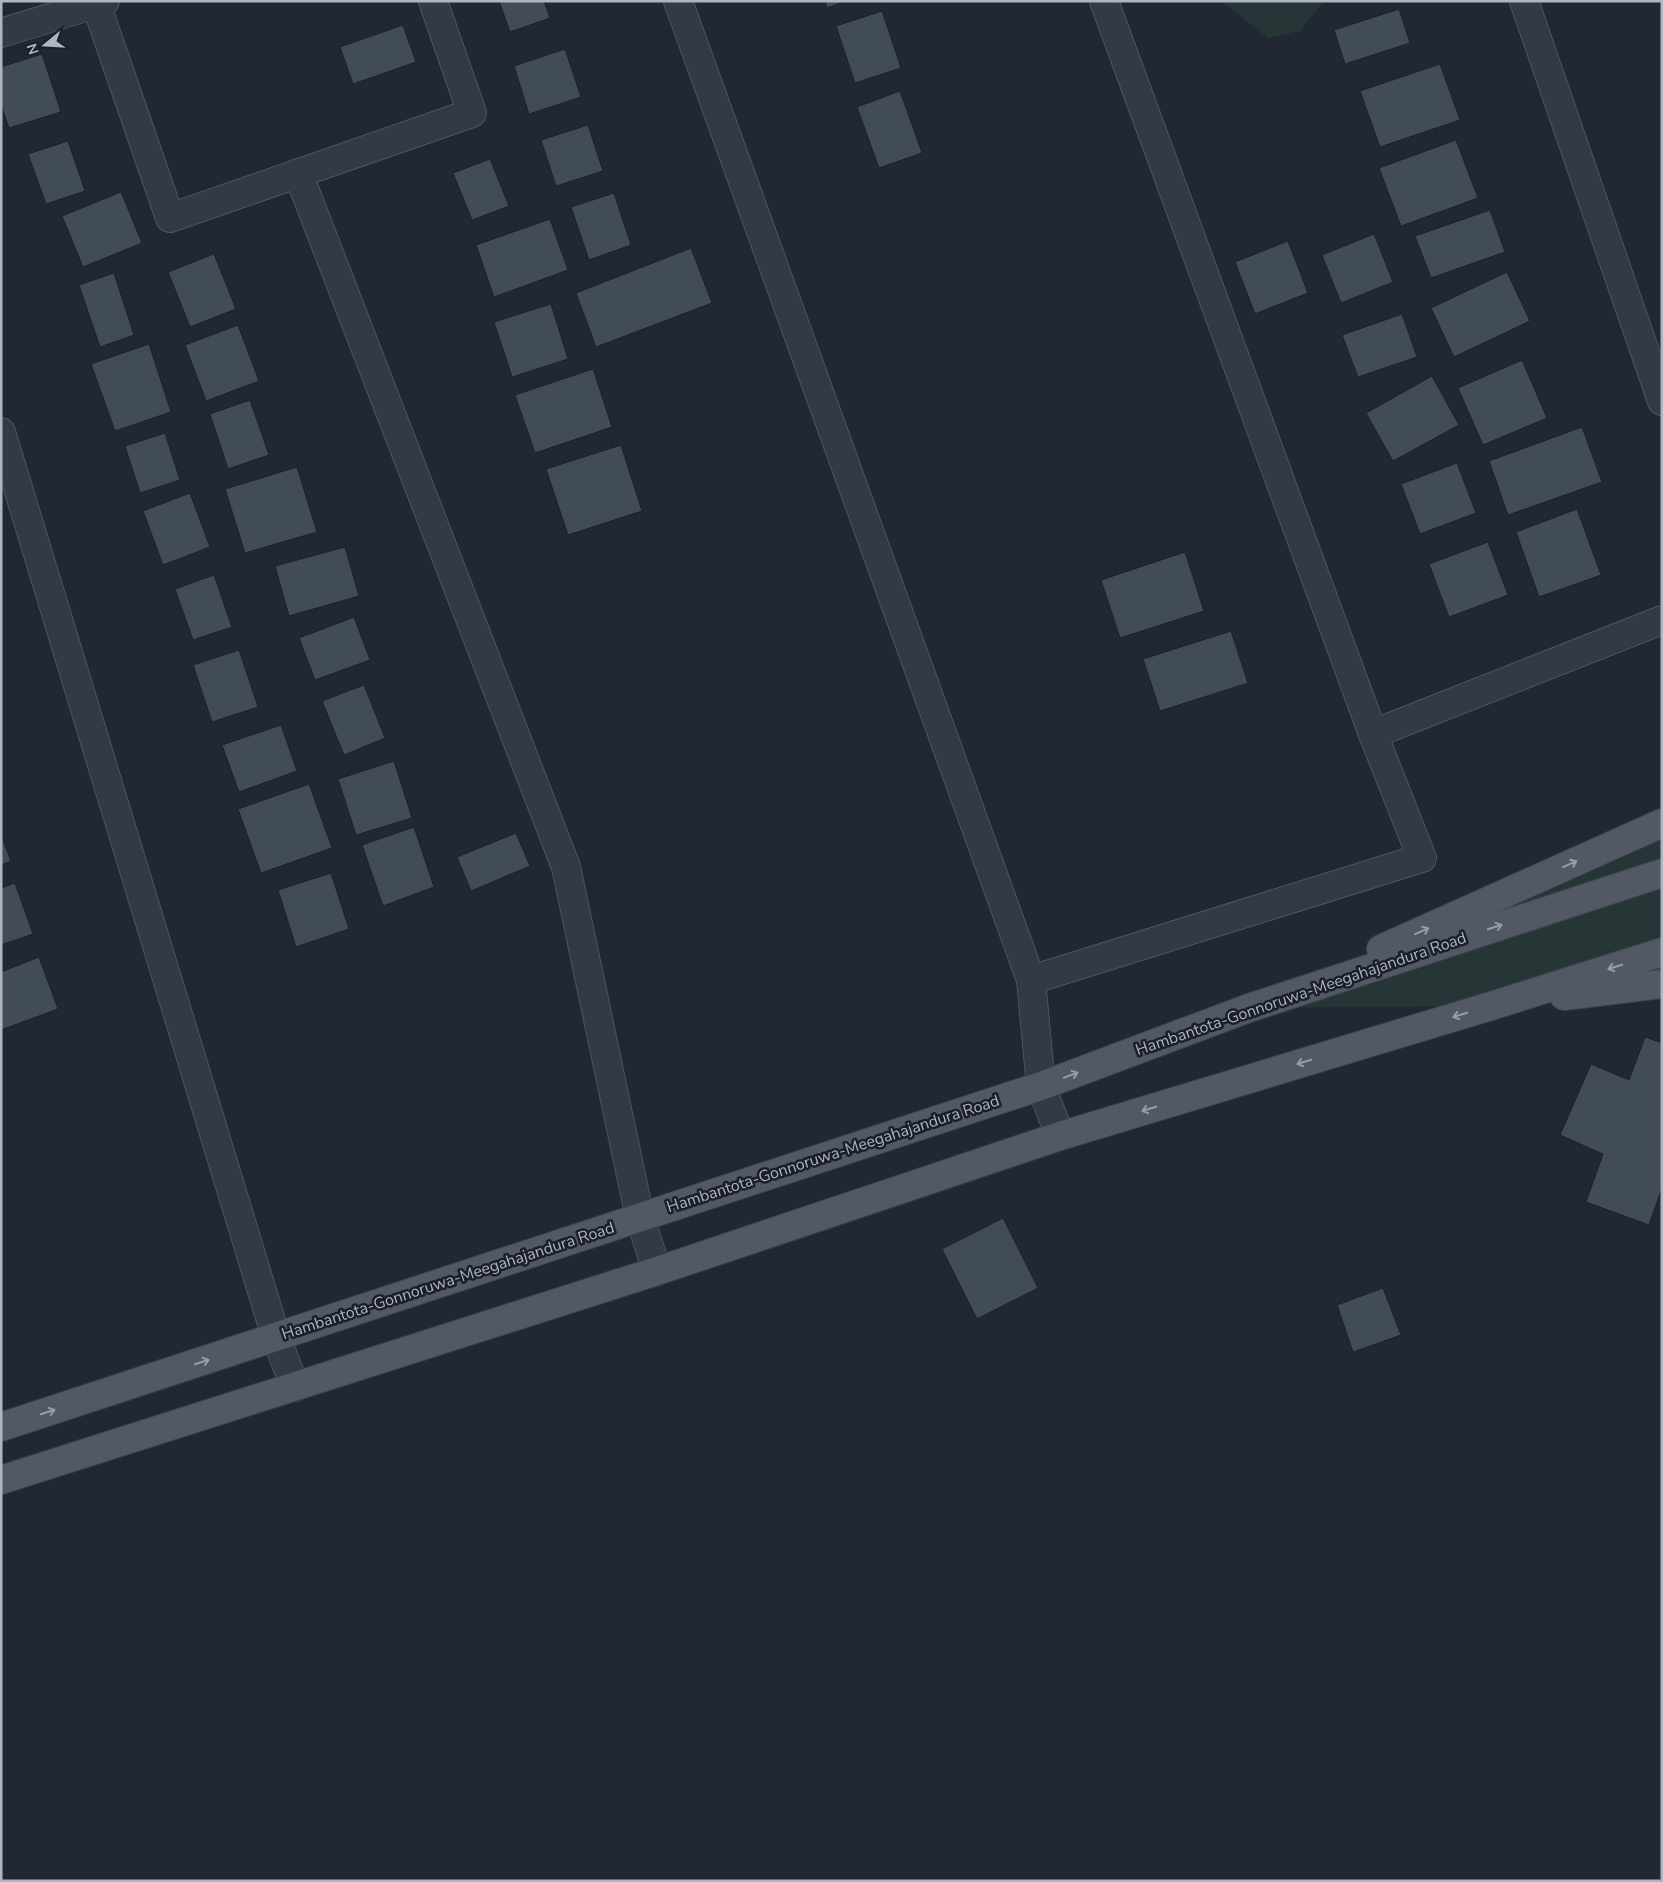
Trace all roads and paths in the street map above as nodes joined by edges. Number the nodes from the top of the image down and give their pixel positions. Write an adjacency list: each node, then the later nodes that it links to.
1 (433, 1): 7 (street)
2 (678, 1): 15 (street)
3 (1104, 1): 11 (street)
4 (1524, 1): 8 (street)
5 (99, 2): 6 (street); 7 (street)
6 (1, 33)
7 (298, 173): 21 (street)
8 (1662, 401)
9 (1, 432): 23 (street)
10 (1662, 620): 11 (street)
11 (1373, 734): 15 (street)
12 (1662, 823): 18 (main road, one-way to 12)
13 (1662, 873): 18 (main road, Hambantota-Gonnoruwa-Meegahajandura Road, one-way to 13)
14 (1662, 952): 17 (main road, one-way to 17)
15 (1031, 980): 19 (street)
16 (1662, 984): 17 (main road)
17 (1491, 1006): 20 (main road, one-way to 20)
18 (1250, 1008): 19 (main road, Hambantota-Gonnoruwa-Meegahajandura Road, one-way to 18)
19 (1041, 1086): 20 (street); 21 (main road, Hambantota-Gonnoruwa-Meegahajandura Road)
20 (1060, 1136): 22 (main road)
21 (640, 1218): 22 (street); 23 (main road, Hambantota-Gonnoruwa-Meegahajandura Road)
22 (657, 1271): 24 (main road)
23 (276, 1337): 24 (street); 25 (main road, Hambantota-Gonnoruwa-Meegahajandura Road, one-way to 23)
24 (295, 1387): 26 (main road)
25 (1, 1427)
26 (1, 1480)

